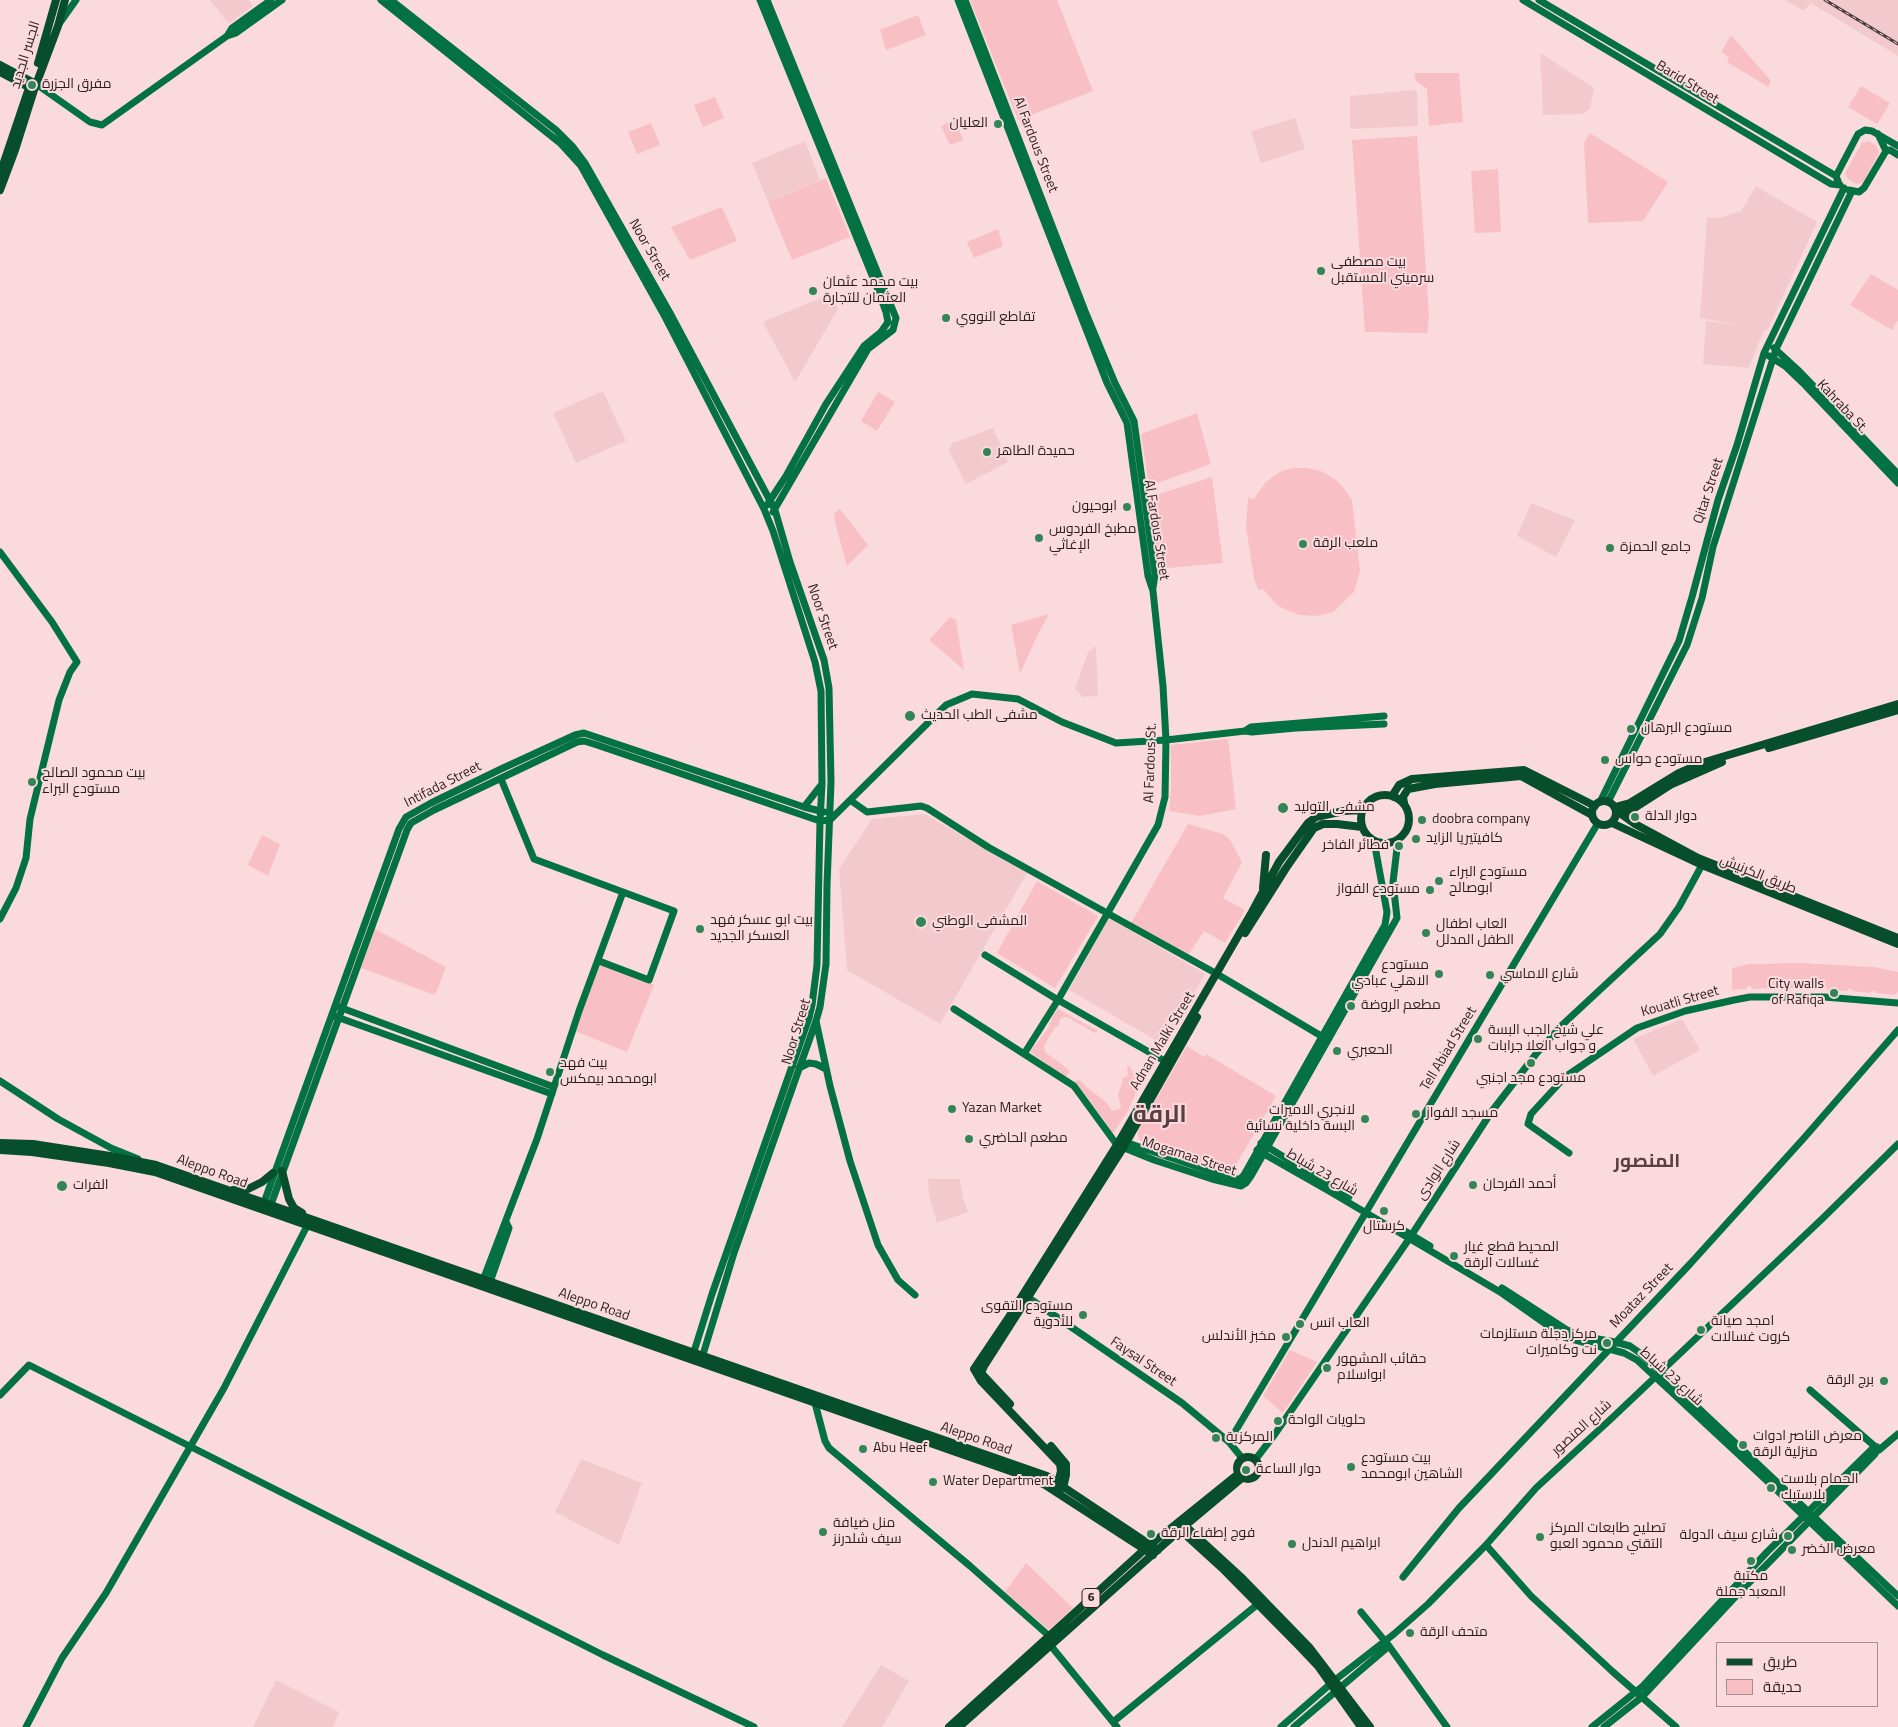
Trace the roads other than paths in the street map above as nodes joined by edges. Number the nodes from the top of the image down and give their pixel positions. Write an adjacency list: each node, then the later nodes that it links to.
1 (56, 0): 18 (main road, الجسر الجديد)
2 (65, 0): 14 (main road, الجسر الجديد)
3 (76, 0): 14 (main road)
4 (271, 0): 15 (main road)
5 (282, 0): 15 (main road)
6 (381, 0): 39 (main road, Noor Street)
7 (391, 0): 38 (main road, Noor Street)
8 (760, 0): 38 (main road)
9 (767, 0): 40 (main road)
10 (958, 0): 43 (main road, Al Fardous Street)
11 (965, 0): 43 (main road, Al Fardous Street)
12 (1523, 0): 25 (main road, Barid Street)
13 (1539, 0): 24 (main road, Barid Street)
14 (58, 26): 18 (main road, الجسر الجديد)
15 (227, 36): 18 (main road)
16 (0, 66): 18 (main road)
17 (0, 72): 18 (main road)
18 (32, 86): 23 (main road, الجسر الجديد); 26 (main road, الجسر الجديد)
19 (1878, 134): 20 (main road); 21 (main road); 24 (main road)
20 (1898, 146)
21 (1886, 151): 22 (main road); 27 (main road)
22 (1898, 155)
23 (0, 174)
24 (1836, 176): 25 (main road)
25 (1842, 187): 27 (main road, Barid Street); 28 (main road, Qitar Street)
26 (0, 190)
27 (1852, 191): 29 (main road, Qitar Street)
28 (1802, 272): 29 (main road); 30 (main road, Qitar Street)
29 (1811, 276): 31 (main road, Qitar Street)
30 (1788, 302): 31 (main road); 32 (main road, Qitar Street)
31 (1797, 305): 33 (main road, Qitar Street)
32 (1768, 346): 33 (main road, Kahraba St.); 34 (main road, Qitar Street)
33 (1776, 349): 35 (main road, Qitar Street); 36 (main road, Kahraba St.)
34 (1764, 353): 35 (main road, Kahraba St.); 44 (main road, Qitar Street)
35 (1773, 357): 37 (main road, Kahraba St.); 46 (main road, Qitar Street)
36 (1898, 474)
37 (1898, 483)
38 (769, 501): 39 (main road); 40 (main road, Noor Street)
39 (764, 509): 41 (main road, Noor Street)
40 (775, 510): 41 (main road); 62 (main road, Noor Street)
41 (768, 518): 54 (main road, Noor Street)
42 (0, 552): 75 (main road)
43 (1153, 591): 51 (main road, Al Fardous St.)
44 (1649, 702): 46 (main road); 58 (main road, Qitar Street)
45 (1898, 704): 58 (main road)
46 (1656, 706): 58 (main road, Qitar Street)
47 (1898, 710): 58 (main road)
48 (1384, 716): 50 (main road)
49 (1384, 724): 50 (main road)
50 (1245, 731): 51 (main road)
51 (1166, 740): 56 (main road); 74 (main road, Al Fardous St.)
52 (501, 779): 64 (main road, Intifada Street); 72 (main road); 83 (main road, Intifada Street)
53 (1434, 780): 55 (main road); 57 (main road); 58 (main road, طريق الكرنيش); 63 (main road)
54 (822, 784): 59 (main road); 61 (main road, Noor Street)
55 (1394, 797): 57 (main road); 60 (main road)
56 (850, 800): 62 (main road); 74 (main road)
57 (1404, 803): 68 (main road)
58 (1607, 806): 63 (main road); 66 (main road); 76 (main road, طريق الكرنيش)
59 (804, 807): 61 (main road, Intifada Street); 83 (main road, Intifada Street)
60 (1363, 810): 67 (main road); 73 (main road, Adnan Malki Street)
61 (820, 812): 62 (main road, Intifada Street); 64 (main road, Noor Street)
62 (832, 814): 64 (main road, Intifada Street); 84 (main road, Noor Street)
63 (1592, 814): 65 (main road)
64 (820, 821): 84 (main road, Noor Street)
65 (1598, 823): 66 (main road); 107 (main road, Tell Abiad Street)
66 (1612, 823): 71 (main road, طريق الكرنيش)
67 (1362, 826): 69 (main road); 80 (main road, Adnan Malki Street)
68 (1398, 840): 69 (main road); 89 (main road, Mogamaa Street)
69 (1374, 841): 89 (main road, Mogamaa Street)
70 (1266, 855): 73 (main road)
71 (1702, 865): 77 (main road, طريق الكرنيش); 109 (main road, شارع الوادى)
72 (623, 892): 79 (main road); 79 (main road)
73 (1262, 894): 80 (main road, Adnan Malki Street)
74 (1108, 913): 80 (main road); 81 (main road, Al Fardous St.)
75 (0, 919)
76 (1898, 938)
77 (1898, 944)
78 (985, 955): 81 (main road)
79 (599, 961): 95 (main road)
80 (1218, 975): 89 (main road); 91 (main road, Adnan Malki Street)
81 (1058, 1000): 90 (main road, Al Fardous St.); 91 (main road)
82 (1898, 1003): 101 (main road, Kouatli Street)
83 (339, 1006): 86 (main road, Intifada Street); 95 (main road)
84 (816, 1006): 87 (main road, Noor Street)
85 (954, 1009): 90 (main road)
86 (335, 1016): 95 (main road); 103 (main road, Intifada Street); 104 (main road, Intifada Street)
87 (813, 1020): 92 (main road, Noor Street); 93 (main road); 115 (main road, Noor Street)
88 (1898, 1030): 113 (main road, Moataz Street)
89 (1325, 1038): 99 (main road, Mogamaa Street)
90 (1024, 1054): 97 (main road, Mogamaa Street)
91 (1167, 1062): 97 (main road, Adnan Malki Street)
92 (799, 1068): 93 (main road); 116 (main road, Noor Street)
93 (826, 1069): 111 (main road)
94 (0, 1080): 102 (main road)
95 (553, 1091): 110 (main road)
96 (0, 1143): 102 (main road, Aleppo Road)
97 (1121, 1144): 99 (main road, Mogamaa Street); 112 (main road, Adnan Malki Street)
98 (1898, 1144): 117 (main road, شارع المنصور)
99 (1262, 1149): 107 (main road, شارع 23 شباط)
100 (0, 1150): 106 (main road, Aleppo Road)
101 (1569, 1153)
102 (145, 1162): 105 (main road, Aleppo Road)
103 (282, 1171): 106 (main road, Intifada Street); 108 (main road)
104 (274, 1173): 105 (main road); 106 (main road, Intifada Street)
105 (228, 1191): 106 (main road, Aleppo Road)
106 (266, 1208): 108 (main road, Aleppo Road)
107 (1367, 1211): 109 (main road, شارع 23 شباط); 122 (main road, Tell Abiad Street)
108 (309, 1222): 110 (main road, Aleppo Road); 115 (main road, Aleppo Road); 123 (main road)
109 (1410, 1236): 113 (main road, شارع 23 شباط); 114 (main road, شارع 23 شباط); 126 (main road, شارع الوادى)
110 (487, 1281): 115 (main road, Aleppo Road)
111 (915, 1295)
112 (1025, 1295): 122 (main road, Faysal Street); 128 (main road, Adnan Malki Street)
113 (1615, 1342): 114 (main road, Moataz Street); 117 (main road, شارع 23 شباط)
114 (1608, 1348): 117 (main road, شارع 23 شباط); 135 (main road, Moataz Street)
115 (692, 1357): 116 (main road, Aleppo Road)
116 (701, 1360): 120 (main road, Aleppo Road); 128 (main road, Aleppo Road)
117 (1658, 1375): 130 (main road, شارع 23 شباط); 132 (main road, شارع المنصور)
118 (1810, 1390): 124 (main road)
119 (0, 1396): 123 (main road)
120 (815, 1403): 129 (main road, Aleppo Road); 140 (main road)
121 (1898, 1434): 124 (main road)
122 (1229, 1442): 125 (main road, Faysal Street)
123 (190, 1447): 146 (main road); 147 (main road)
124 (1877, 1448): 130 (main road)
125 (1242, 1458): 126 (main road); 127 (main road)
126 (1255, 1460): 127 (main road)
127 (1240, 1476): 131 (main road, 6)
128 (1061, 1484): 129 (main road); 133 (main road, Aleppo Road)
129 (1058, 1494): 133 (main road, Aleppo Road)
130 (1808, 1516): 136 (main road, شارع 23 شباط); 138 (main road, شارع 23 شباط); 144 (main road)
131 (1180, 1526): 133 (main road, 6); 134 (main road, 6); 137 (main road); 143 (main road)
132 (1486, 1545): 141 (main road, شارع المنصور); 144 (main road)
133 (1148, 1547): 134 (main road, Aleppo Road); 140 (main road, 6)
134 (1156, 1553): 142 (main road, 6)
135 (1403, 1577)
136 (1898, 1596)
137 (1258, 1604): 143 (main road); 145 (main road)
138 (1898, 1606)
139 (1361, 1612): 141 (main road)
140 (1048, 1636): 142 (main road); 148 (main road, 6)
141 (1387, 1644): 143 (main road, شارع المنصور); 154 (main road)
142 (1051, 1646): 145 (main road); 149 (main road, 6)
143 (1336, 1686): 150 (main road, شارع المنصور); 151 (main road, شارع المنصور); 152 (main road); 153 (main road)
144 (1639, 1694): 155 (main road); 156 (main road); 157 (main road)
145 (1115, 1725)
146 (26, 1727)
147 (754, 1727)
148 (949, 1727)
149 (959, 1727)
150 (1282, 1727)
151 (1294, 1727)
152 (1361, 1727)
153 (1370, 1727)
154 (1447, 1727)
155 (1592, 1727)
156 (1604, 1727)
157 (1676, 1727)

